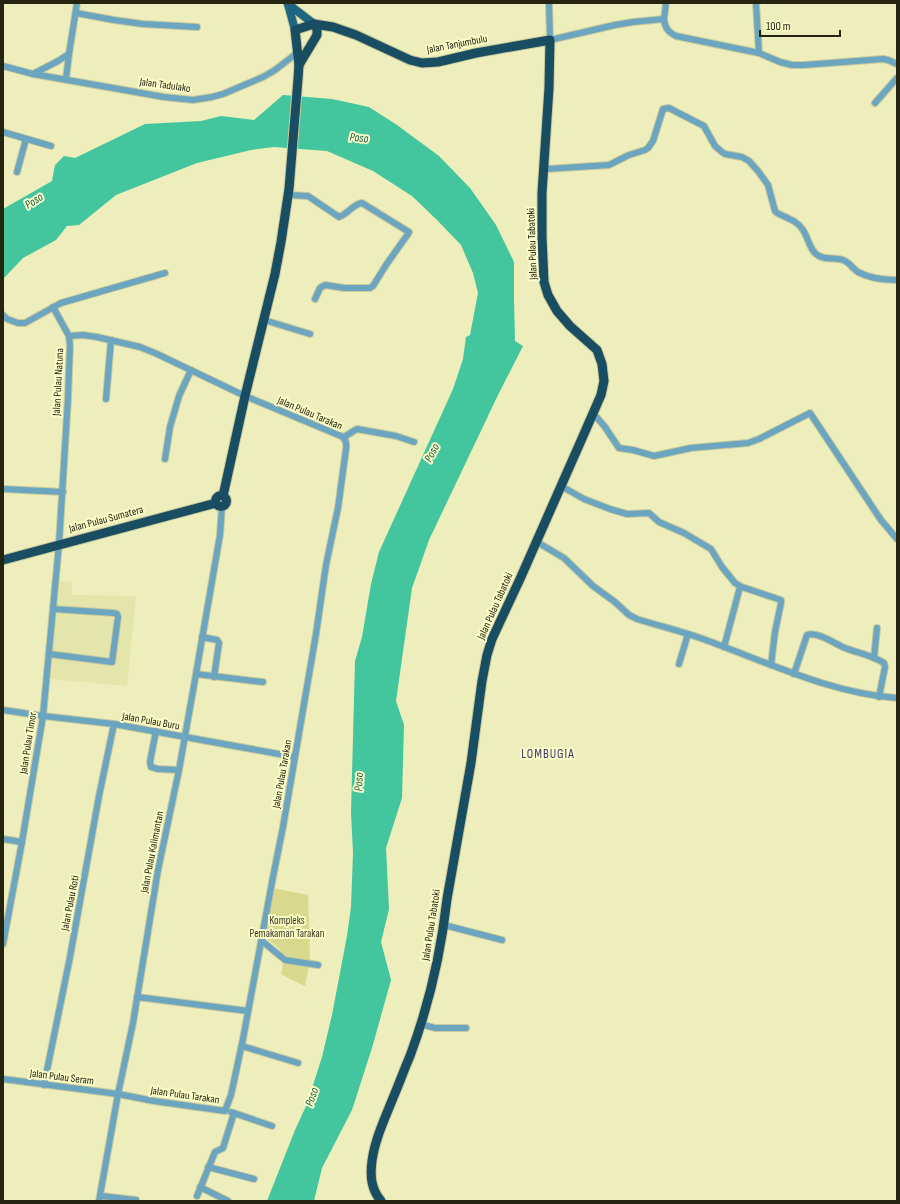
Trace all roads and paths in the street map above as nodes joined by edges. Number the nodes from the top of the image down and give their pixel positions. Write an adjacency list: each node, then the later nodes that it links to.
1 (78, 3): 6 (street)
2 (550, 3): 13 (street)
3 (666, 3): 7 (street)
4 (756, 3): 16 (street)
5 (288, 4): 8 (main road); 11 (main road)
6 (76, 13): 10 (street); 17 (street)
7 (664, 20): 13 (street); 16 (street)
8 (314, 24): 9 (highway, Jalan Tanjumbulu); 11 (highway); 12 (highway)
9 (327, 26): 12 (highway); 13 (highway, Jalan Tanjumbulu)
10 (197, 27)
11 (295, 30): 14 (highway)
12 (316, 35): 14 (highway); 18 (highway)
13 (550, 40): 28 (highway, Jalan Pulau Tabatoki)
14 (296, 43): 15 (highway)
15 (297, 53): 18 (highway); 23 (street, Jalan Tadulako)
16 (759, 53): 19 (street)
17 (69, 54): 21 (street); 23 (street)
18 (299, 64): 30 (highway)
19 (897, 64)
20 (3, 66): 21 (street)
21 (33, 74): 23 (street, Jalan Tadulako)
22 (897, 78): 24 (street)
23 (66, 79)
24 (875, 103)
25 (3, 132): 26 (street)
26 (26, 139): 27 (street); 29 (street)
27 (51, 146)
28 (544, 170): 32 (street); 43 (highway, Jalan Pulau Tabatoki)
29 (17, 172)
30 (289, 192): 33 (street); 36 (highway)
31 (166, 273): 34 (street)
32 (897, 280)
33 (315, 299)
34 (53, 307): 35 (street); 38 (street)
35 (3, 315)
36 (264, 320): 37 (street); 41 (highway)
37 (310, 334)
38 (69, 336): 39 (street, Jalan Pulau Natuna); 49 (street, Jalan Pulau Natuna)
39 (111, 340): 40 (street, Jalan Pulau Natuna); 42 (street)
40 (191, 370): 41 (street, Jalan Pulau Natuna); 46 (street)
41 (245, 396): 44 (street, Jalan Pulau Tarakan); 50 (highway)
42 (106, 399)
43 (593, 413): 47 (highway, Jalan Pulau Tabatoki); 51 (street)
44 (344, 437): 45 (street); 76 (street, Jalan Pulau Tarakan)
45 (414, 442)
46 (165, 459)
47 (560, 486): 52 (highway, Jalan Pulau Tabatoki); 55 (street)
48 (3, 489): 49 (street)
49 (63, 492): 53 (street, Jalan Pulau Natuna)
50 (219, 505): 53 (highway, Jalan Pulau Sumatera); 59 (street, Jalan Pulau Kalimantan)
51 (897, 538)
52 (537, 542): 58 (street); 81 (highway, Jalan Pulau Tabatoki)
53 (59, 544): 54 (highway, Jalan Pulau Sumatera); 56 (street, Jalan Pulau Timor)
54 (3, 560)
55 (740, 586): 60 (street); 64 (street)
56 (53, 608): 61 (street, Jalan Pulau Timor); 61 (street)
57 (877, 628): 62 (street)
58 (688, 634): 60 (street); 63 (street)
59 (202, 637): 65 (street, Jalan Pulau Kalimantan); 67 (street)
60 (724, 647): 64 (street)
61 (49, 654): 72 (street, Jalan Pulau Timor)
62 (874, 658): 66 (street); 69 (street)
63 (679, 664)
64 (771, 665): 66 (street)
65 (196, 674): 67 (street); 75 (street, Jalan Pulau Kalimantan)
66 (794, 674): 69 (street)
67 (214, 677): 68 (street)
68 (263, 682)
69 (879, 697): 70 (street)
70 (897, 698)
71 (3, 710): 72 (street, Jalan Pulau Buru)
72 (43, 716): 73 (street, Jalan Pulau Buru); 79 (street, Jalan Pulau Timor)
73 (114, 724): 74 (street, Jalan Pulau Buru); 93 (street, Jalan Pulau Roti)
74 (156, 732): 75 (street, Jalan Pulau Buru); 77 (street)
75 (185, 736): 76 (street, Jalan Pulau Buru); 77 (street, Jalan Pulau Kalimantan)
76 (295, 757): 83 (street, Jalan Pulau Tarakan)
77 (179, 770): 86 (street, Jalan Pulau Kalimantan)
78 (3, 839): 79 (street)
79 (22, 842): 80 (street, Jalan Pulau Timor)
80 (6, 912): 84 (street, Jalan Pulau Timor)
81 (444, 925): 82 (street); 88 (highway, Jalan Pulau Tabatoki)
82 (502, 940)
83 (262, 941): 85 (street); 87 (street, Jalan Pulau Tarakan)
84 (3, 944)
85 (318, 965)
86 (137, 997): 87 (street); 94 (street, Jalan Pulau Kalimantan)
87 (248, 1011): 90 (street, Jalan Pulau Tarakan)
88 (420, 1024): 89 (street); 105 (highway, Jalan Pulau Tabatoki)
89 (466, 1028)
90 (242, 1046): 91 (street); 95 (street, Jalan Pulau Tarakan)
91 (298, 1063)
92 (3, 1079): 93 (street, Jalan Pulau Seram)
93 (44, 1085): 94 (street, Jalan Pulau Seram)
94 (118, 1094): 95 (street, Jalan Pulau Tarakan); 102 (street, Jalan Pulau Kalimantan)
95 (225, 1111): 96 (street)
96 (234, 1113): 97 (street); 98 (street)
97 (272, 1126)
98 (208, 1167): 99 (street); 100 (street)
99 (254, 1179)
100 (200, 1187): 101 (street); 104 (street)
101 (197, 1196)
102 (100, 1198): 103 (street)
103 (136, 1200)
104 (228, 1201)
105 (381, 1201)

